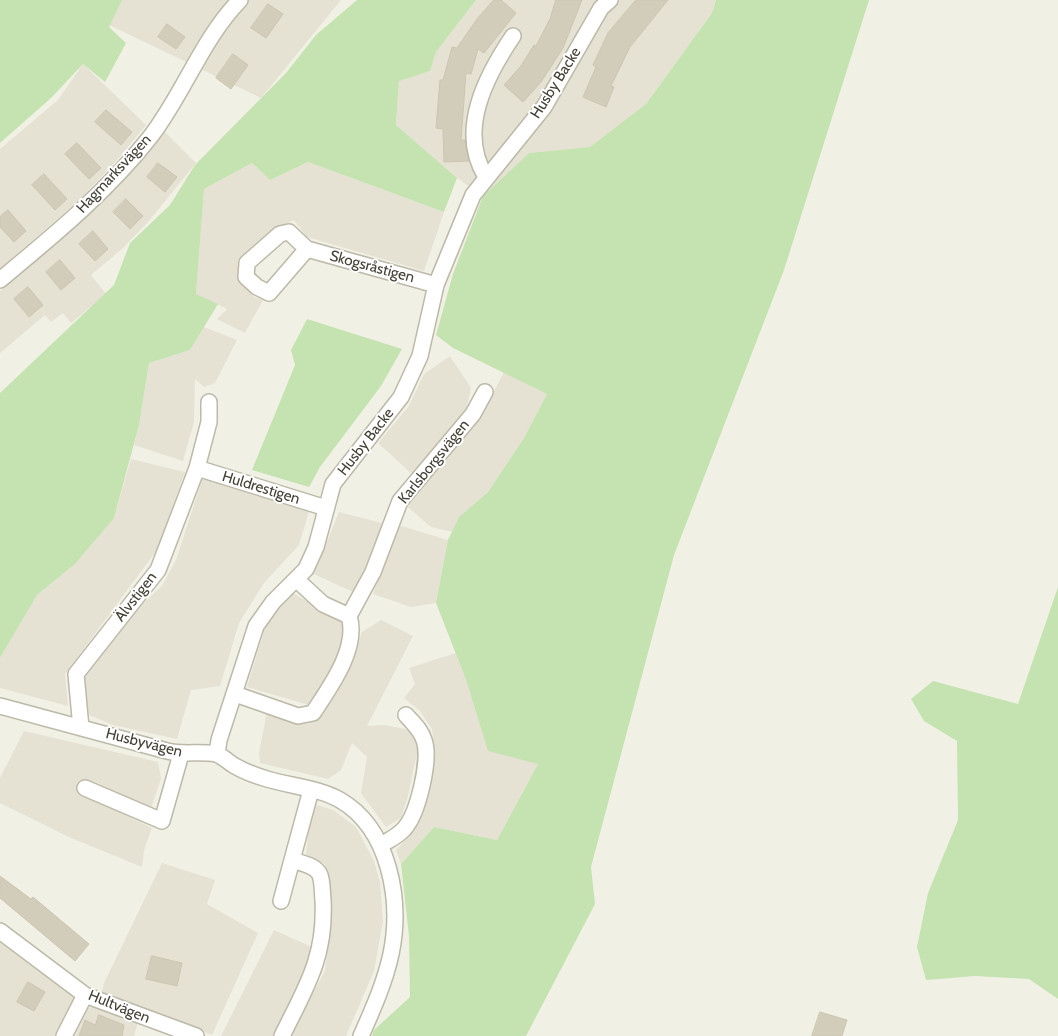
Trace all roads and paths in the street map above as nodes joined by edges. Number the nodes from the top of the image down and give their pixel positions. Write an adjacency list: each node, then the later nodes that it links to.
1 (240, 0): 6 (street, Hagmarksvägen)
2 (604, 3): 4 (street, Husby Backe)
3 (513, 36): 4 (street)
4 (486, 177): 7 (street, Husby Backe)
5 (307, 249): 7 (street, Skogsråstigen)
6 (0, 280)
7 (436, 285): 11 (street, Husby Backe)
8 (484, 392): 13 (street, Karlsborgsvägen)
9 (209, 402): 10 (street, Älvstigen)
10 (196, 468): 11 (street, Huldrestigen); 17 (street, Älvstigen)
11 (326, 508): 12 (street, Husby Backe)
12 (297, 580): 13 (street); 14 (street, Husby Backe)
13 (349, 616): 14 (street)
14 (235, 694): 19 (street, Husby Backe)
15 (0, 706): 17 (street, Husbyvägen)
16 (406, 715): 22 (street)
17 (81, 728): 18 (street, Husbyvägen)
18 (181, 754): 19 (street, Husbyvägen); 20 (street)
19 (217, 754): 21 (street)
20 (85, 788)
21 (311, 790): 22 (street); 23 (street)
22 (381, 845): 30 (street)
23 (292, 860): 24 (street); 29 (street)
24 (281, 901)
25 (0, 931): 26 (street, Hultvägen)
26 (85, 995): 27 (street); 28 (street, Hultvägen)
27 (64, 1036)
28 (196, 1036)
29 (282, 1036)
30 (361, 1036)

